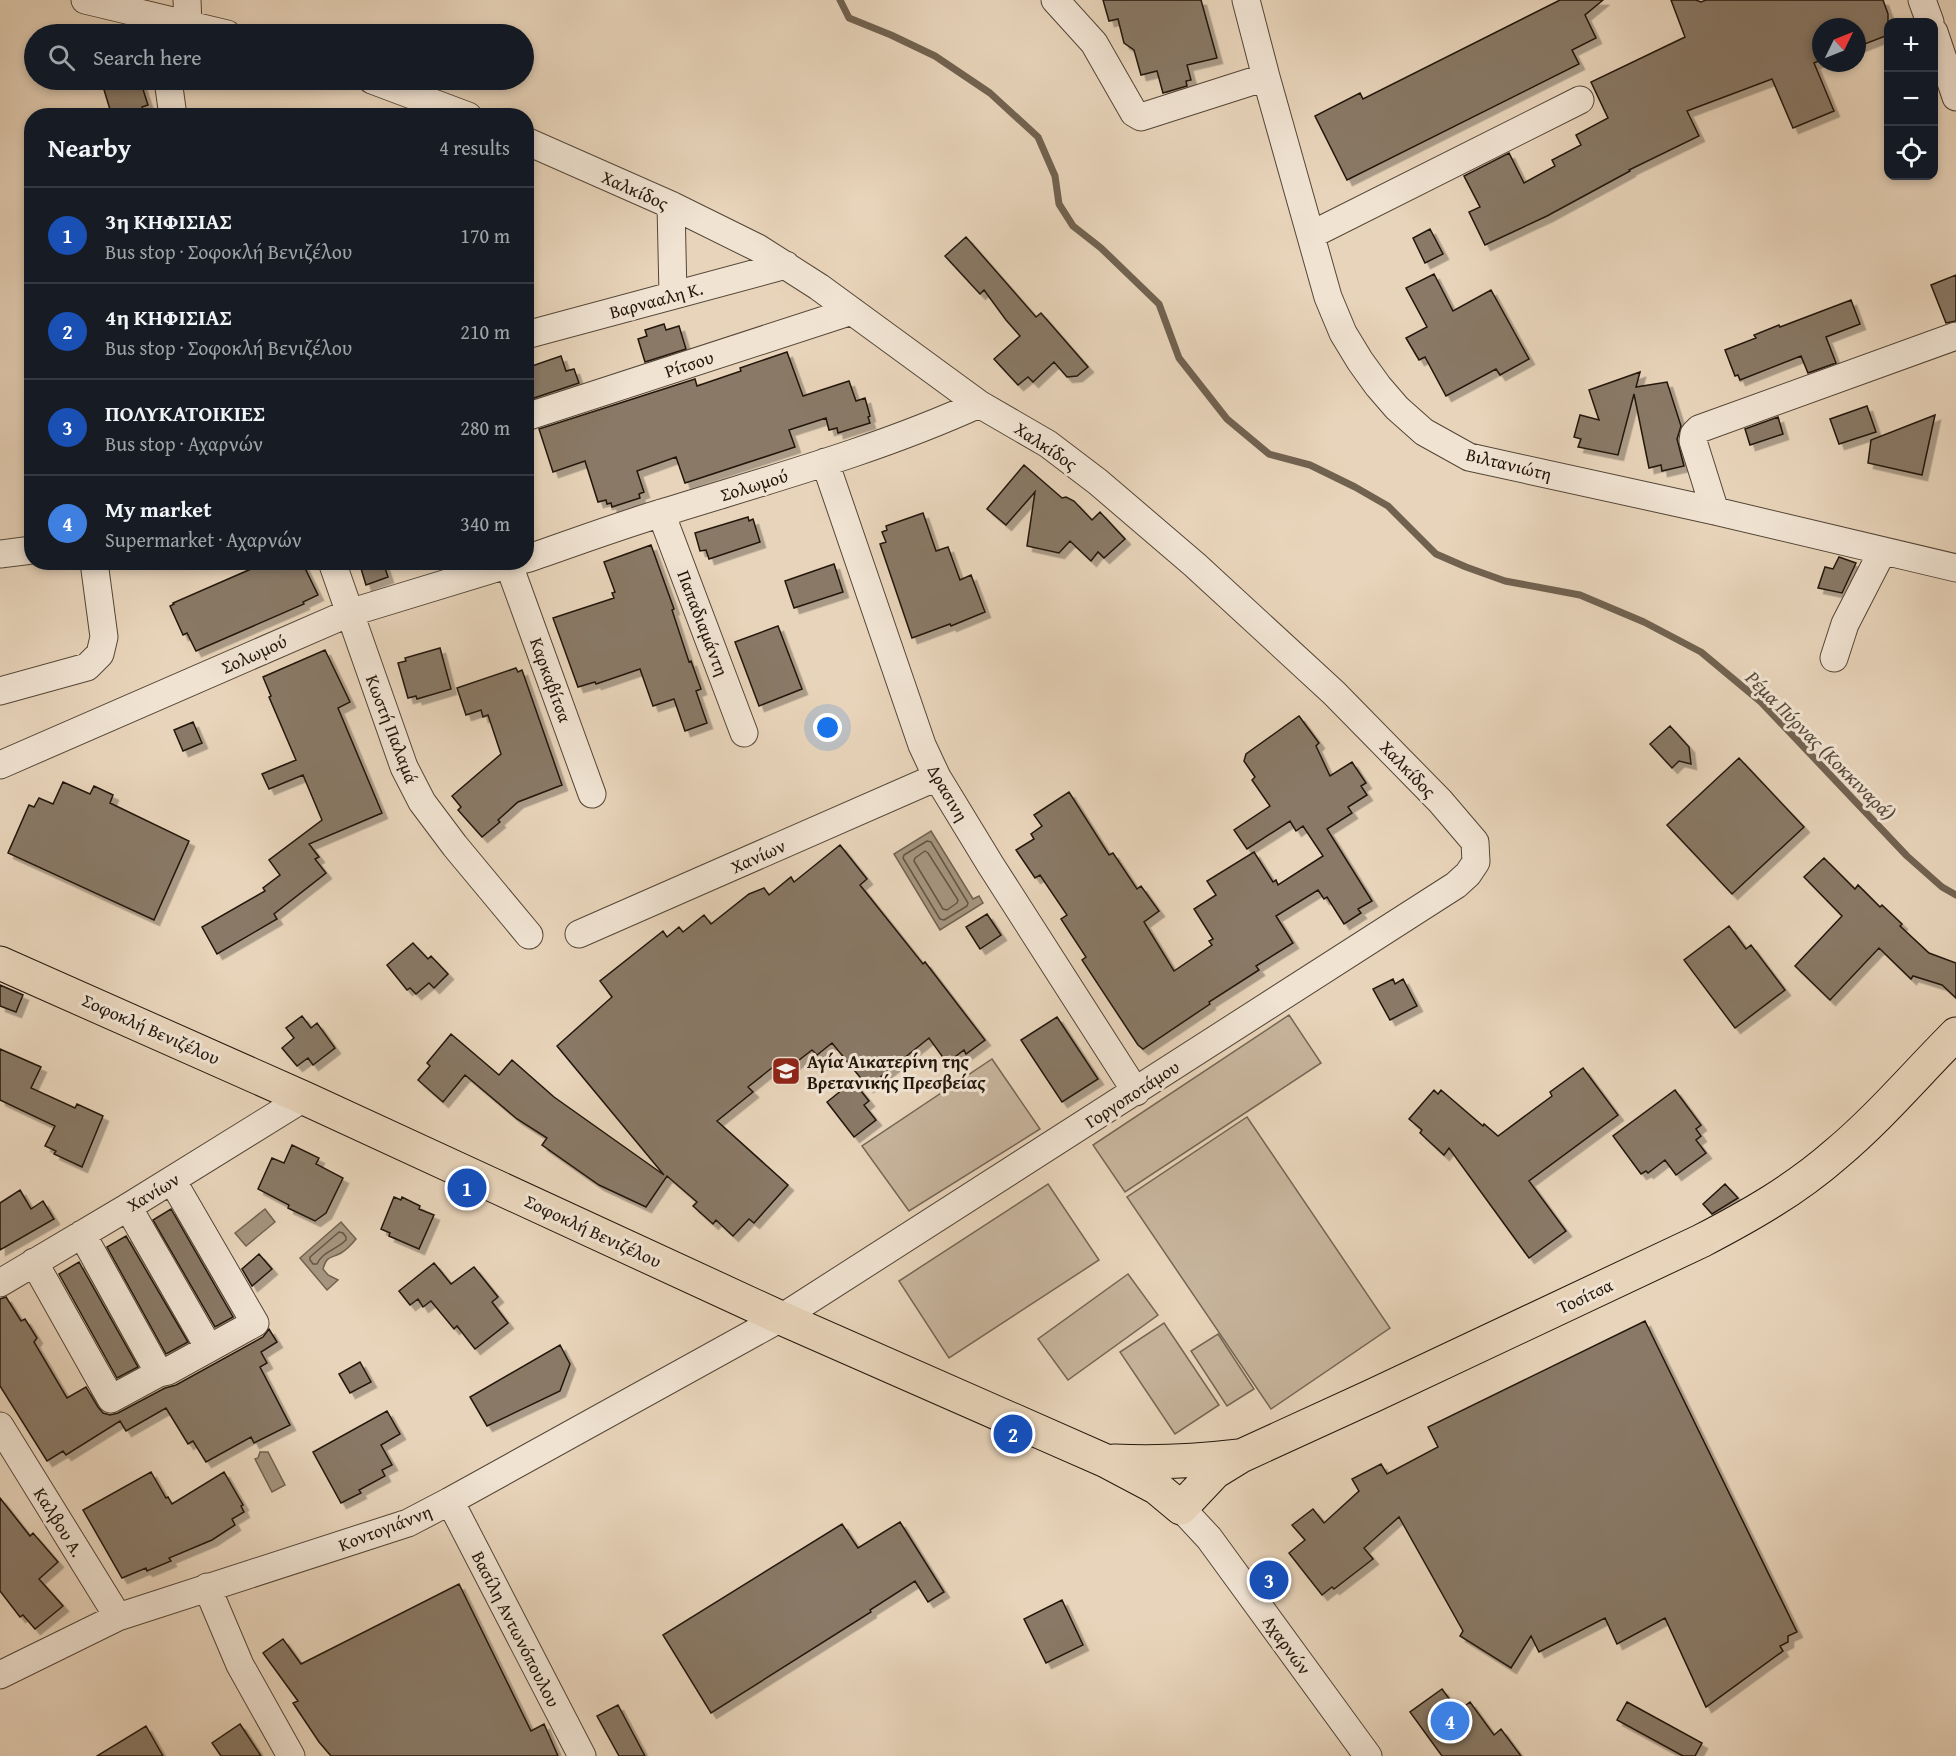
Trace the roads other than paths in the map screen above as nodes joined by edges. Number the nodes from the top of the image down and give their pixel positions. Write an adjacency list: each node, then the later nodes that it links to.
1 (85, 0): 5 (street)
2 (1055, 0): 12 (street)
3 (1246, 0): 12 (street, Βιλτανιώτη)
4 (1922, 0): 7 (street)
5 (111, 3): 8 (street)
6 (188, 12): 9 (street); 10 (street)
7 (1929, 18)
8 (157, 24)
9 (165, 24)
10 (209, 24)
11 (1938, 44): 15 (street)
12 (1266, 77): 21 (street, Βιλτανιώτη)
13 (169, 90): 17 (street)
14 (399, 90): 18 (street)
15 (1956, 98)
16 (1580, 100): 21 (street)
17 (172, 108)
18 (447, 108)
19 (534, 145): 20 (street, Χαλκίδος)
20 (671, 205): 22 (street, Χαλκίδος); 23 (street)
21 (1311, 235): 30 (street, Βιλτανιώτη)
22 (786, 265): 23 (street, Βαρνααλη Κ.); 24 (street, Χαλκίδος)
23 (674, 295): 25 (street, Βαρνααλη Κ.)
24 (852, 311): 27 (street, Χαλκίδος); 28 (street, Ρίτσου)
25 (534, 333)
26 (1956, 336): 30 (street)
27 (979, 404): 29 (street, Σολωμού); 48 (street, Χαλκίδος)
28 (534, 414)
29 (825, 462): 31 (street, Σολωμού); 46 (street, Δρασινη)
30 (1715, 511): 33 (street, Βιλτανιώτη)
31 (661, 513): 35 (street, Σολωμού); 44 (street, Παπαδιαμάντη)
32 (24, 551): 34 (street)
33 (1882, 552): 36 (street, Βιλτανιώτη); 42 (street)
34 (0, 554)
35 (534, 556)
36 (1956, 568)
37 (95, 570): 43 (street)
38 (335, 570): 41 (street, Κωστή Παλαμά)
39 (491, 570): 41 (street, Σολωμού)
40 (520, 570): 47 (street, Καρκαβίτσα)
41 (349, 614): 45 (street, Σολωμού); 50 (street, Κωστή Παλαμά)
42 (1834, 658)
43 (0, 691)
44 (744, 733)
45 (0, 765)
46 (937, 777): 49 (street, Χανίων); 53 (street, Δρασινη)
47 (592, 794)
48 (1476, 862): 53 (street, Γοργοποτάμου)
49 (579, 934)
50 (529, 935)
51 (0, 963): 54 (main road, Σοφοκλή Βενιζέλου)
52 (1954, 1043): 64 (main road, Τοσίτσα)
53 (1136, 1092): 60 (street, Γοργοποτάμου)
54 (304, 1098): 55 (street, Χανίων); 60 (main road, Σοφοκλή Βενιζέλου)
55 (172, 1180): 56 (street, Χανίων); 61 (street)
56 (128, 1207): 57 (street, Χανίων); 61 (street)
57 (82, 1234): 58 (street, Χανίων); 62 (street)
58 (34, 1262): 59 (street, Χανίων); 62 (street)
59 (0, 1282)
60 (782, 1318): 65 (main road, Σοφοκλή Βενιζέλου); 66 (street, Κοντογιάννη)
61 (209, 1348): 62 (street)
62 (159, 1373)
63 (0, 1426): 69 (street, Καλβου Α.)
64 (1241, 1456): 65 (main road); 67 (main road, Τοσίτσα)
65 (1106, 1461): 67 (main road, Σοφοκλή Βενιζέλου)
66 (450, 1501): 68 (street, Κοντογιάννη); 72 (street, Βασίλη Αντωνόπουλου)
67 (1181, 1508): 73 (street, Αχαρνών)
68 (207, 1587): 69 (street, Κοντογιάννη); 71 (street)
69 (118, 1617): 70 (street, Κοντογιάννη)
70 (0, 1675)
71 (291, 1756)
72 (582, 1756)
73 (1368, 1756)

